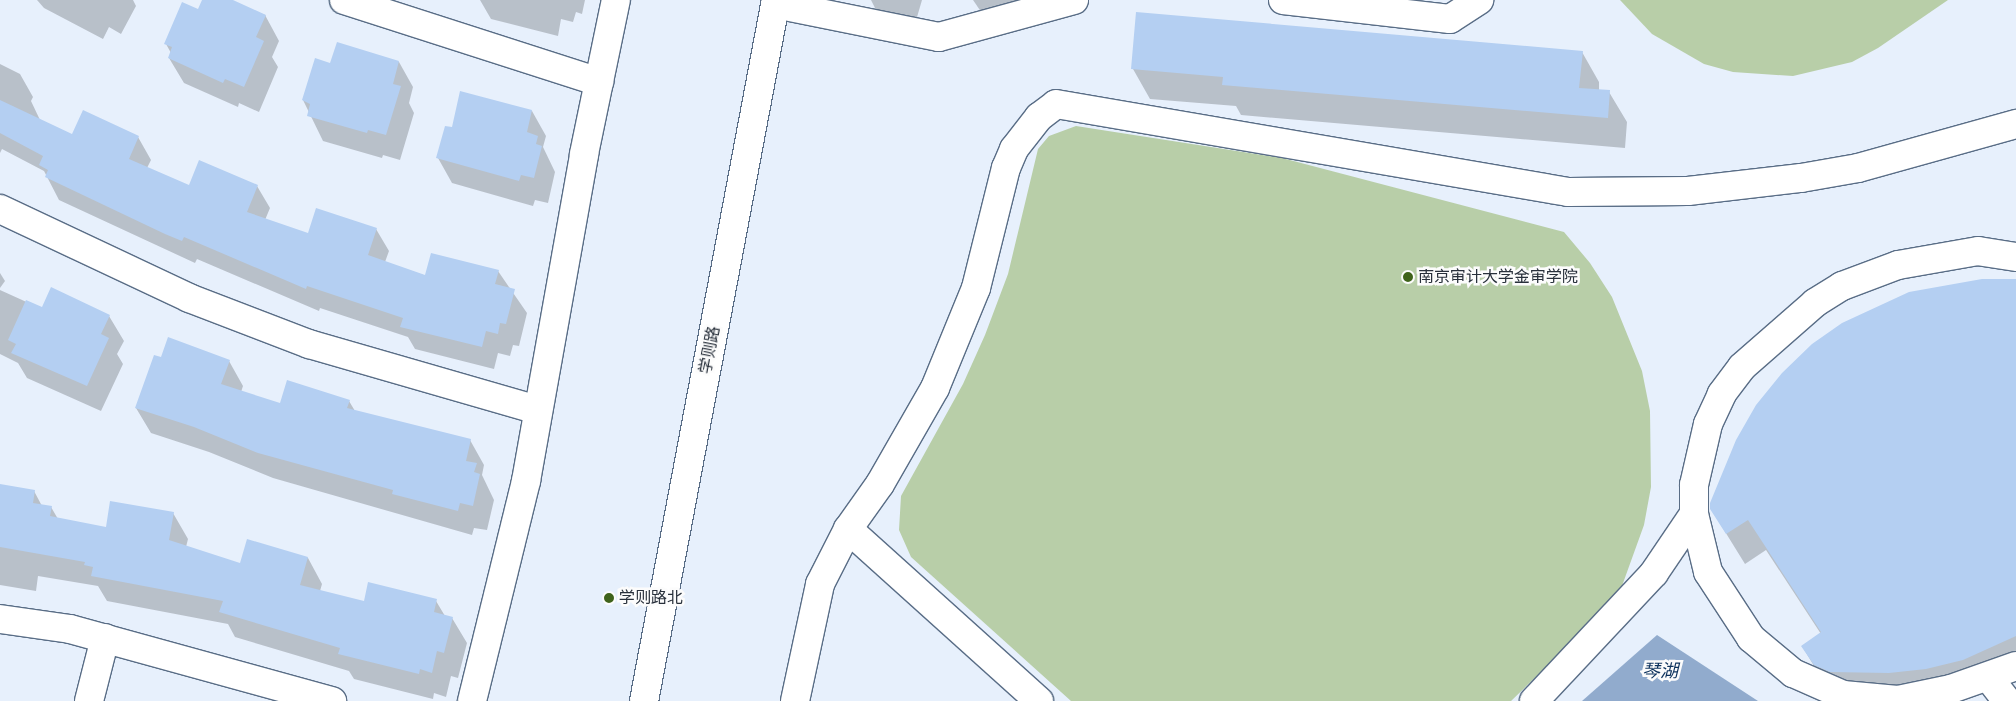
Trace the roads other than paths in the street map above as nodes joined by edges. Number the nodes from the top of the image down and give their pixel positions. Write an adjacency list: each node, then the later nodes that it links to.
1 (344, 0): 9 (street)
2 (616, 0): 9 (street)
3 (1074, 0): 8 (street)
4 (1283, 0): 7 (street)
5 (1416, 0): 6 (street)
6 (1452, 0)
7 (1479, 0)
8 (776, 2): 23 (street, 学则路)
9 (599, 82): 13 (street)
10 (2016, 124): 15 (street)
11 (0, 210): 13 (street)
12 (2016, 257): 14 (street)
13 (538, 410): 22 (street)
14 (1694, 514): 19 (street); 26 (street)
15 (848, 529): 24 (street); 25 (street)
16 (0, 620): 17 (street)
17 (105, 638): 20 (street); 21 (street)
18 (2016, 666): 19 (street)
19 (1989, 678): 27 (street)
20 (88, 701)
21 (332, 701)
22 (472, 701)
23 (644, 701)
24 (795, 701)
25 (1039, 701)
26 (1534, 701)
27 (2007, 701)

